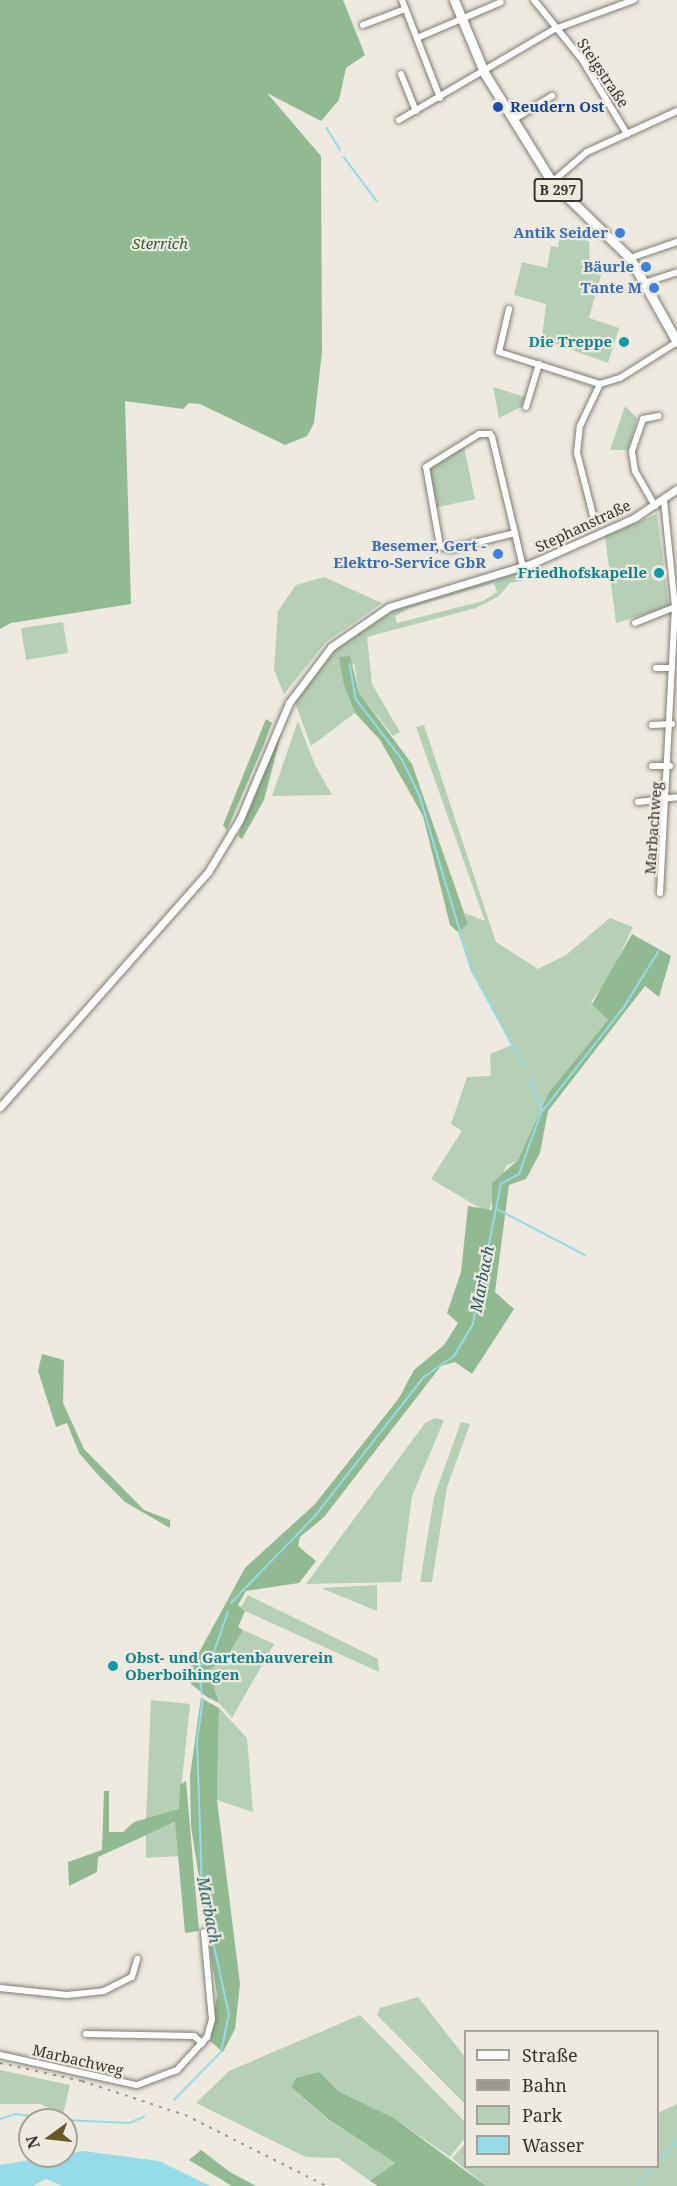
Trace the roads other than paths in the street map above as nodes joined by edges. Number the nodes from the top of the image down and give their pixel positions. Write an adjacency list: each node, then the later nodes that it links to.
1 (402, 0): 6 (street)
2 (454, 0): 7 (main road, B 297)
3 (534, 0): 9 (street, Steigstraße)
4 (634, 0): 9 (street)
5 (501, 2): 7 (street)
6 (405, 9): 8 (street); 10 (street)
7 (462, 20): 10 (street); 12 (main road, B 297)
8 (363, 25)
9 (555, 29): 12 (street); 19 (street, Steigstraße)
10 (417, 38): 14 (street)
11 (400, 74): 15 (street)
12 (485, 74): 14 (street); 18 (main road, B 297)
13 (552, 96): 18 (street)
14 (440, 98): 15 (street)
15 (416, 111): 17 (street)
16 (677, 111): 19 (street)
17 (399, 120)
18 (513, 120): 20 (main road, B 297)
19 (627, 134): 20 (street)
20 (552, 182): 22 (main road, B 297)
21 (677, 242): 22 (street)
22 (630, 258): 24 (main road, B 297)
23 (677, 272): 24 (street)
24 (641, 284): 26 (main road, B 297)
25 (509, 309): 27 (street)
26 (677, 342): 28 (street)
27 (539, 364): 28 (street); 29 (street)
28 (600, 384): 34 (street)
29 (526, 407)
30 (659, 416): 33 (street, Stephanstraße)
31 (677, 489): 32 (street, Stephanstraße)
32 (664, 500): 33 (street, Stephanstraße); 37 (street, Marbachweg)
33 (656, 506): 36 (street, Stephanstraße)
34 (594, 519)
35 (515, 533): 35 (street); 36 (street)
36 (523, 567): 51 (street, Stephanstraße)
37 (676, 607): 38 (street); 39 (street, Marbachweg)
38 (635, 623)
39 (675, 651): 41 (street, Marbachweg)
40 (656, 668): 41 (street)
41 (672, 668): 42 (street, Marbachweg)
42 (674, 715): 44 (street, Marbachweg)
43 (652, 725): 44 (street)
44 (673, 728): 46 (street, Marbachweg)
45 (652, 766): 46 (street, Marbachweg)
46 (670, 766): 48 (street, Marbachweg)
47 (677, 797): 48 (street)
48 (668, 800): 49 (street); 50 (street, Marbachweg)
49 (638, 802)
50 (660, 893)
51 (0, 1107)
52 (204, 1932): 56 (street, Marbachweg)
53 (137, 1959): 54 (street)
54 (0, 1988)
55 (86, 2034): 56 (street)
56 (202, 2043): 57 (street, Marbachweg)
57 (0, 2055)

